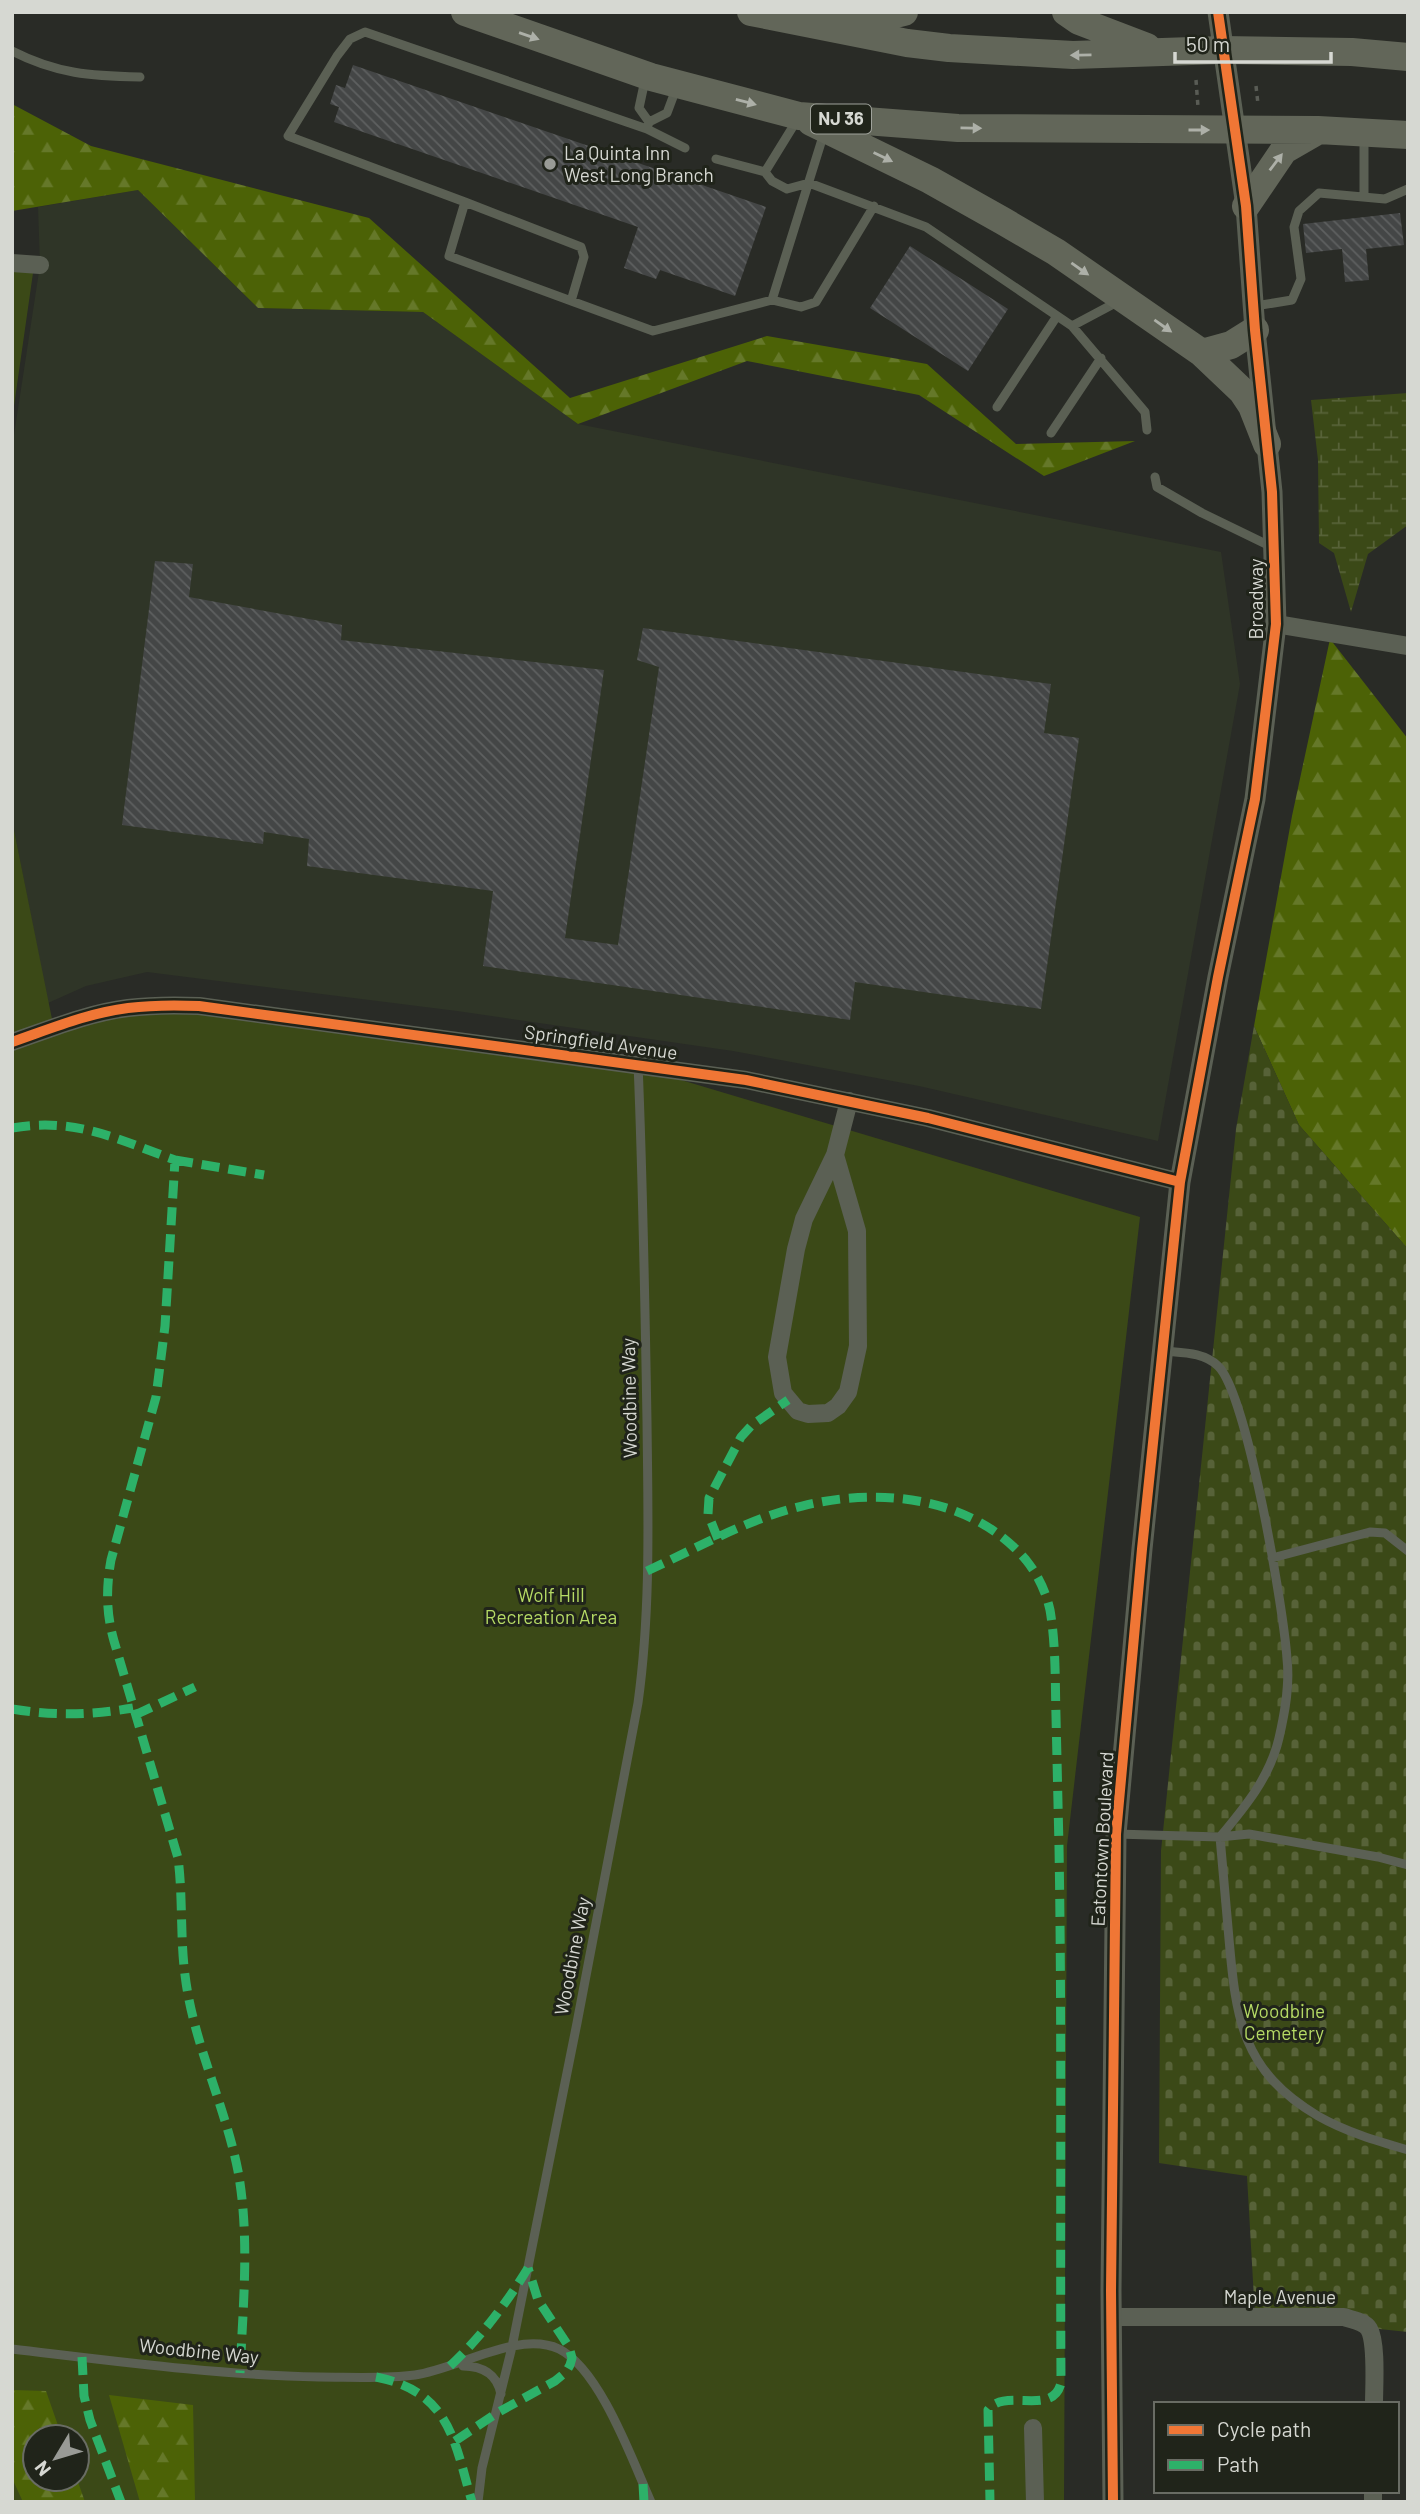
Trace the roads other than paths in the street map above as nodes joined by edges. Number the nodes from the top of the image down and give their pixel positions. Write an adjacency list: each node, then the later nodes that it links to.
1 (465, 12): 11 (highway, NJ 36, one-way to 11)
2 (751, 12): 6 (highway)
3 (904, 12): 6 (highway)
4 (1066, 12): 9 (highway)
5 (1219, 12): 7 (street, Broadway)
6 (810, 24): 9 (highway, one-way to 6)
7 (1222, 50): 9 (highway); 10 (highway); 17 (street, Broadway)
8 (12, 51): 12 (lane)
9 (1163, 53)
10 (1408, 57)
11 (646, 75): 13 (highway, NJ 36); 16 (lane)
12 (140, 77)
13 (678, 84): 14 (highway, NJ 36, one-way to 14); 16 (lane)
14 (799, 116): 15 (highway); 23 (lane)
15 (826, 124): 17 (highway, NJ 36, one-way to 17); 24 (lane); 32 (highway, one-way to 32)
16 (648, 126): 21 (lane); 27 (lane)
17 (1234, 130): 18 (highway, NJ 36); 29 (street, Broadway)
18 (1318, 130): 19 (highway, NJ 36); 29 (highway, one-way to 18)
19 (1364, 132): 20 (highway, NJ 36); 26 (lane)
20 (1408, 135)
21 (685, 148)
22 (716, 159): 23 (lane)
23 (765, 172): 24 (lane)
24 (809, 183): 28 (lane); 33 (lane)
25 (1408, 189): 26 (lane)
26 (1364, 197): 36 (lane)
27 (465, 202): 34 (lane); 34 (lane)
28 (874, 206): 33 (lane); 35 (lane)
29 (1246, 206): 36 (street, Broadway)
30 (12, 263): 31 (street)
31 (40, 265)
32 (1124, 299): 37 (lane); 38 (highway, one-way to 38)
33 (772, 300): 34 (lane)
34 (571, 301)
35 (1057, 316): 37 (lane); 40 (lane)
36 (1254, 318): 38 (highway); 43 (street, Broadway)
37 (1072, 326): 39 (lane)
38 (1202, 353): 43 (highway)
39 (1101, 358): 41 (lane); 42 (lane)
40 (997, 407)
41 (1147, 430)
42 (1051, 433)
43 (1267, 443): 45 (street, Broadway)
44 (1156, 477): 45 (lane)
45 (1273, 548): 46 (street, Broadway)
46 (1276, 624): 47 (street); 52 (street, Broadway)
47 (1408, 646)
48 (12, 1042): 49 (street, Springfield Avenue)
49 (638, 1064): 50 (street, Springfield Avenue); 61 (lane, Woodbine Way)
50 (849, 1101): 51 (street); 52 (street, Springfield Avenue)
51 (835, 1155): 51 (street)
52 (1181, 1182): 53 (street, Eatontown Boulevard)
53 (1163, 1351): 55 (lane); 56 (street, Eatontown Boulevard)
54 (1408, 1551): 55 (lane)
55 (1272, 1558): 57 (lane)
56 (1116, 1834): 57 (lane); 60 (street, Eatontown Boulevard)
57 (1220, 1837): 58 (lane); 59 (lane)
58 (1408, 1865)
59 (1408, 2150)
60 (1113, 2317): 65 (street, Maple Avenue); 70 (street, Eatontown Boulevard)
61 (512, 2347): 63 (lane, Woodbine Way); 64 (lane); 68 (lane)
62 (12, 2349): 63 (lane, Woodbine Way)
63 (450, 2366): 64 (lane)
64 (501, 2398): 67 (lane)
65 (1374, 2402)
66 (1033, 2428): 69 (street)
67 (478, 2502)
68 (651, 2502)
69 (1035, 2502)
70 (1113, 2502)

